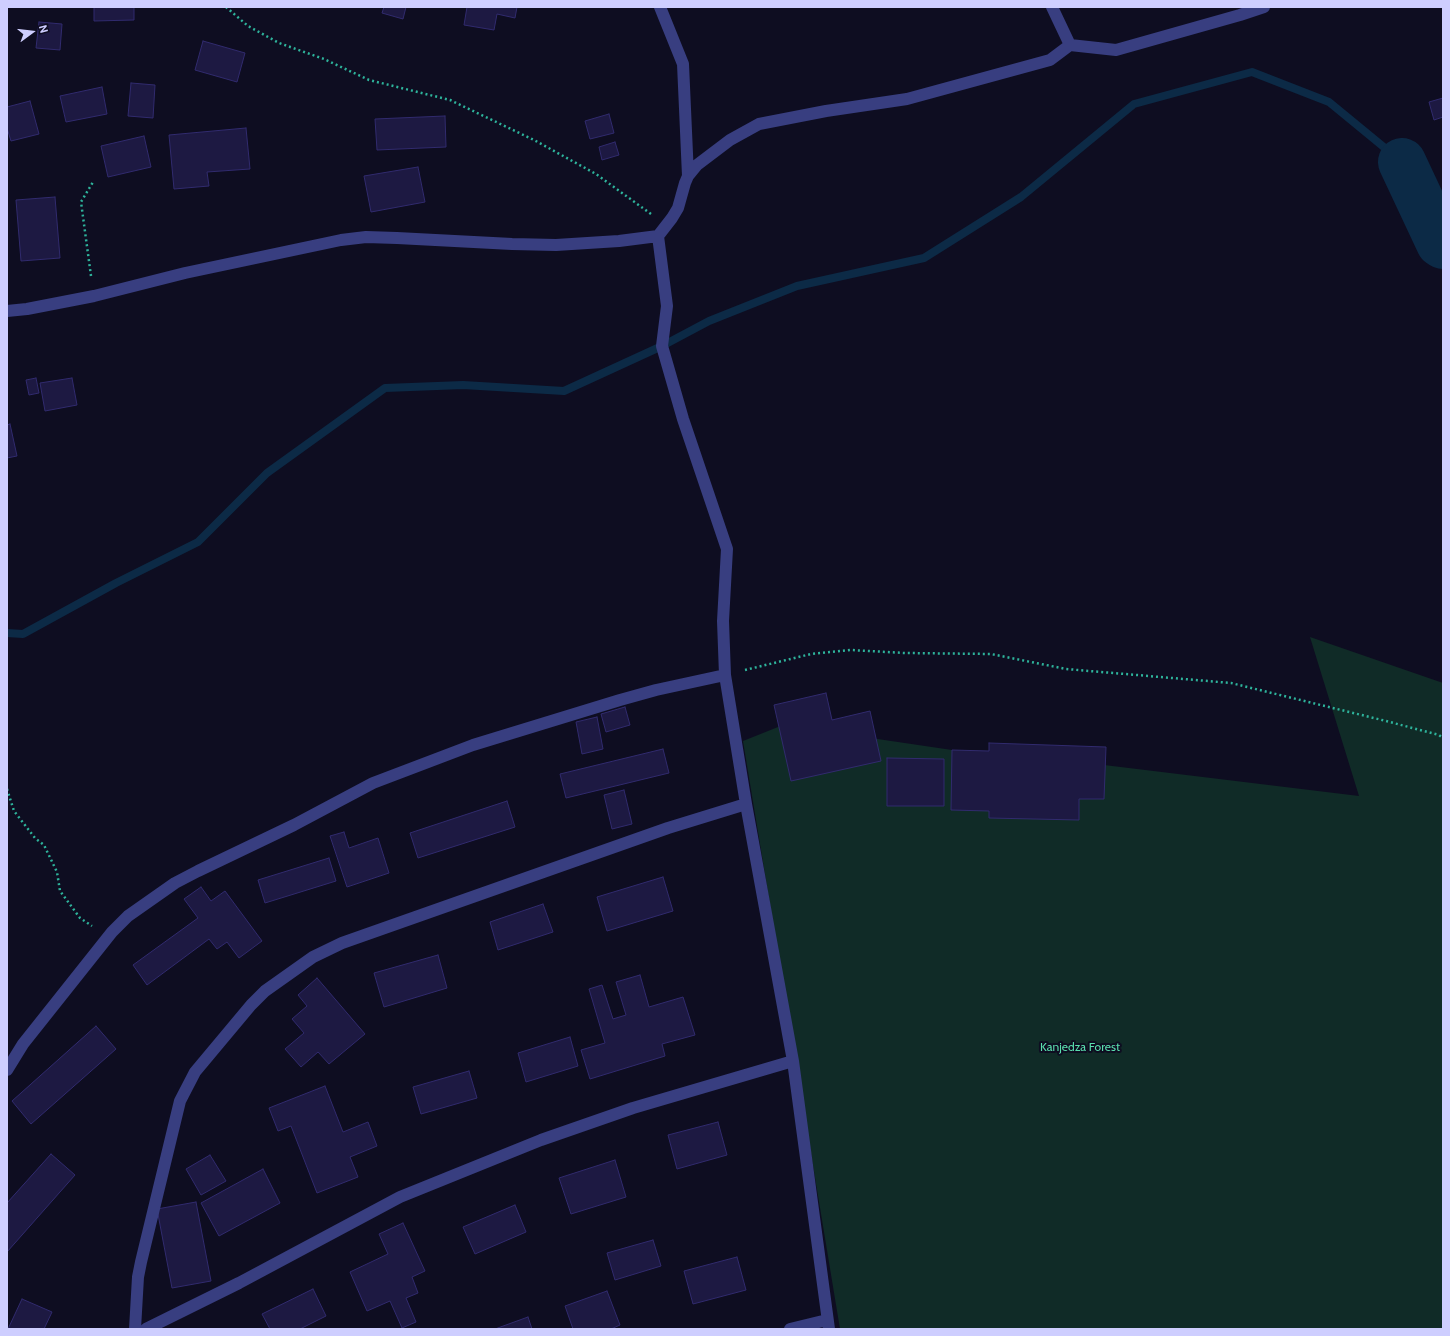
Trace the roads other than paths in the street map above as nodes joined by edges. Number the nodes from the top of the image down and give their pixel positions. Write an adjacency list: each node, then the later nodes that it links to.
1 (660, 7): 5 (street)
2 (1052, 7): 4 (street)
3 (1264, 7): 4 (street)
4 (1070, 45): 5 (street)
5 (688, 176): 6 (street)
6 (658, 236): 7 (street); 8 (street)
7 (7, 311)
8 (725, 675): 9 (street); 11 (street)
9 (746, 804): 10 (street); 13 (street)
10 (793, 1061): 12 (street); 14 (street)
11 (7, 1070)
12 (828, 1325): 15 (street)
13 (135, 1329)
14 (146, 1329)
15 (790, 1329)

